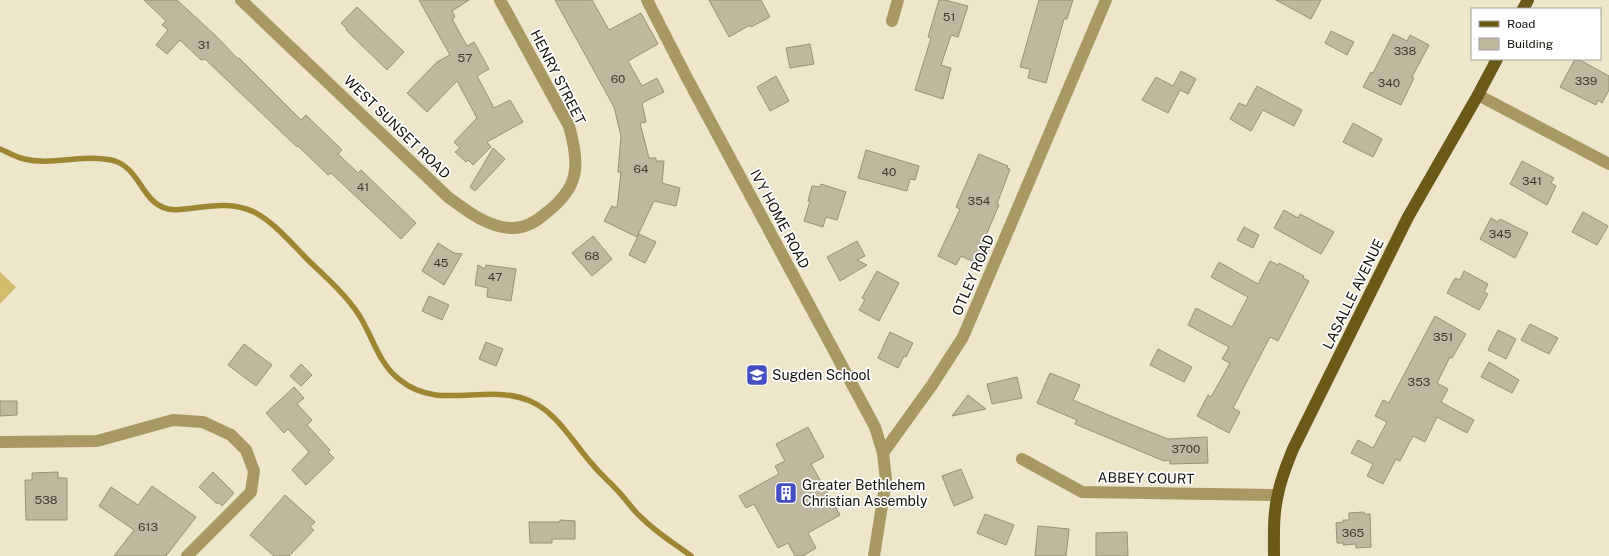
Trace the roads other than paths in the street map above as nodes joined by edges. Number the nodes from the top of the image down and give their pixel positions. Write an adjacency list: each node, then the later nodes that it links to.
1 (241, 0): 10 (street, WEST SUNSET ROAD)
2 (500, 0): 10 (street, HENRY STREET)
3 (647, 0): 12 (street, IVY HOME ROAD)
4 (898, 0): 6 (street)
5 (1106, 0): 12 (street, OTLEY ROAD)
6 (892, 21)
7 (1496, 60): 8 (main road, LASALLE AVENUE)
8 (1478, 95): 9 (street); 14 (main road, LASALLE AVENUE)
9 (1609, 164)
10 (549, 211)
11 (0, 442): 15 (street)
12 (883, 454): 16 (street)
13 (1022, 460): 14 (street, ABBEY COURT)
14 (1277, 495): 17 (main road, LASALLE AVENUE)
15 (187, 556)
16 (874, 556)
17 (1274, 556)

